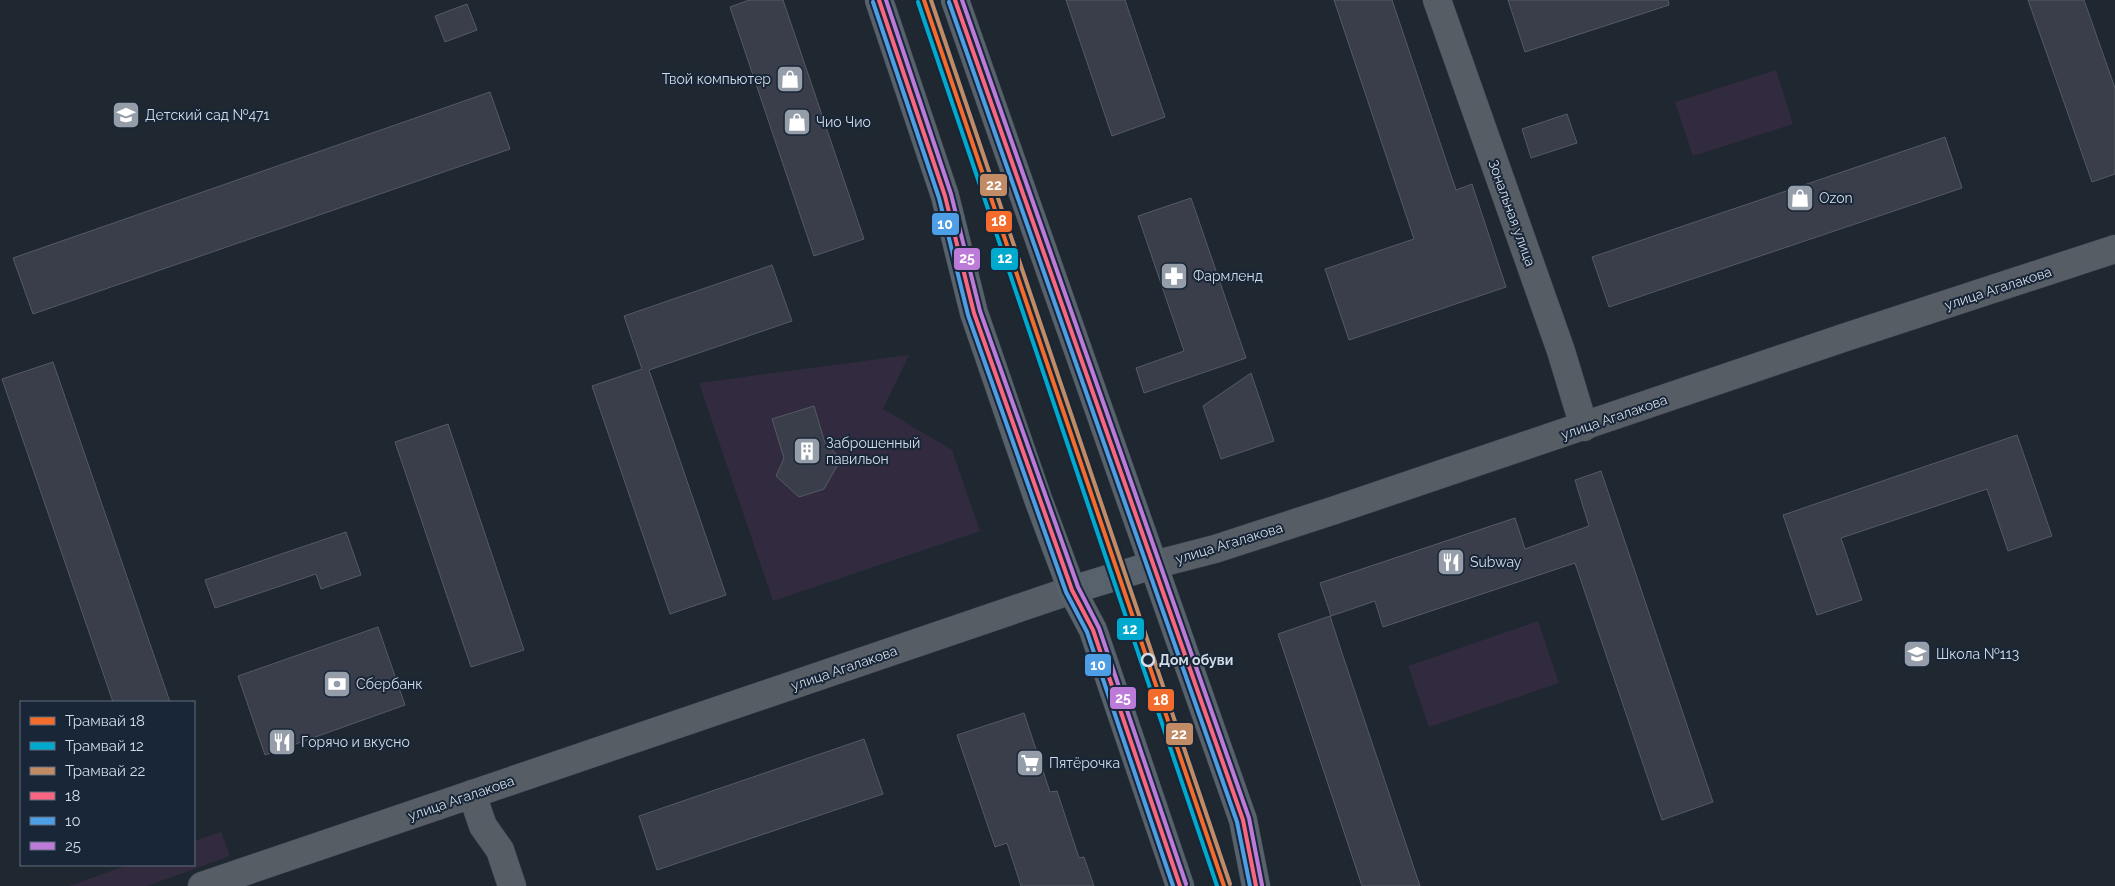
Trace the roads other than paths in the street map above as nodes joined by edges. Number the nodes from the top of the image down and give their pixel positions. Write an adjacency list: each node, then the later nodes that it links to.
1 (879, 0): 7 (main road)
2 (955, 0): 6 (main road)
3 (1436, 0): 5 (street, Зональная улица)
4 (2115, 249): 5 (street, улица Агалакова)
5 (1584, 427): 6 (street, улица Агалакова)
6 (1153, 565): 7 (main road, улица Агалакова); 12 (main road)
7 (1072, 590): 8 (street, улица Агалакова); 11 (main road)
8 (472, 794): 9 (street, улица Агалакова); 10 (street)
9 (202, 886)
10 (512, 886)
11 (1180, 886)
12 (1256, 886)

